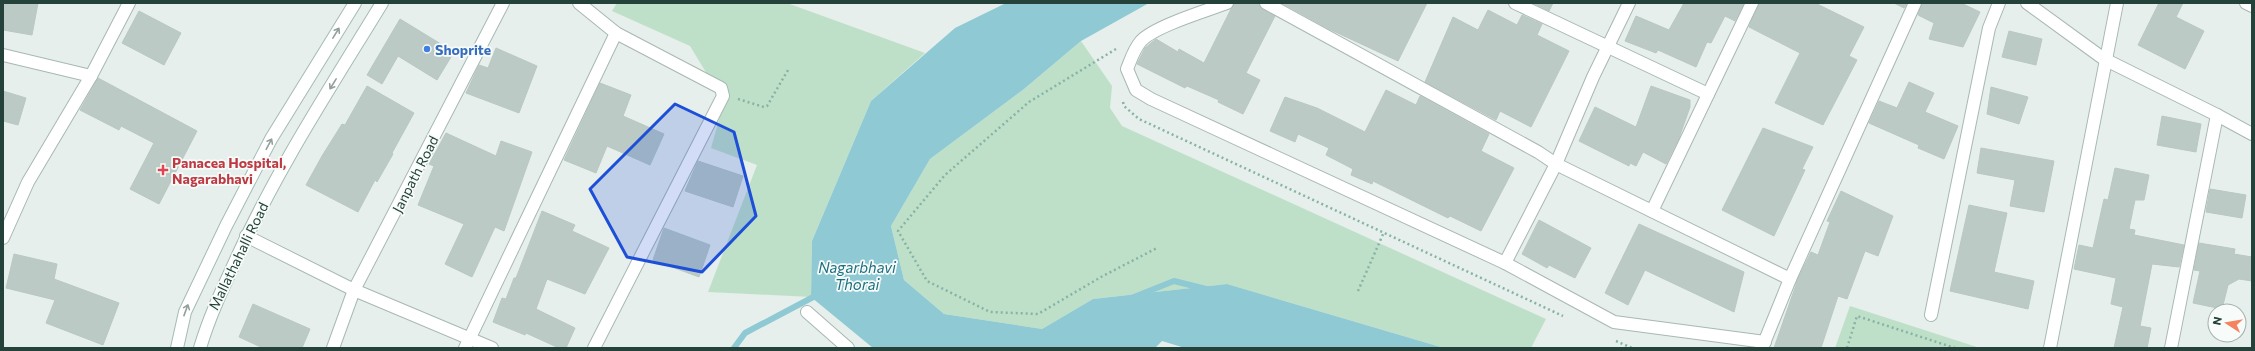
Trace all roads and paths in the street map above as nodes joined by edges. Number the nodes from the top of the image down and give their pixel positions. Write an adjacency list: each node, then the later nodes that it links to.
1 (129, 3): 23 (street)
2 (355, 3): 42 (street, Mallathahalli Road, one-way to 2)
3 (382, 3): 31 (street, Mallathahalli Road, one-way to 31)
4 (503, 3): 36 (street, Janpath Road)
5 (579, 3): 17 (street)
6 (1227, 3): 34 (street)
7 (1266, 3): 28 (street)
8 (1515, 3): 18 (street)
9 (1629, 3): 18 (street)
10 (1752, 3): 24 (street)
11 (1915, 3): 35 (street)
12 (1999, 3): 39 (street)
13 (2027, 3): 21 (street)
14 (2116, 3): 21 (street)
15 (2246, 3): 16 (street)
16 (2252, 6)
17 (616, 33): 25 (street); 40 (street)
18 (1608, 46): 24 (street); 28 (street)
19 (1116, 49): 33 (path)
20 (3, 55): 23 (street)
21 (2104, 59): 26 (street); 50 (street)
22 (788, 70): 25 (path)
23 (91, 76): 32 (street)
24 (1708, 94): 29 (street)
25 (725, 96): 46 (street)
26 (2217, 115): 27 (street); 51 (street)
27 (2252, 134)
28 (1556, 164): 29 (street); 34 (street)
29 (1652, 211): 35 (street)
30 (1384, 232): 37 (path)
31 (246, 236): 36 (street); 43 (street, Mallathahalli Road)
32 (3, 238)
33 (1157, 248)
34 (1505, 264): 41 (street)
35 (1790, 279): 41 (street)
36 (354, 290): 40 (street); 44 (street, Janpath Road)
37 (1358, 291)
38 (808, 312): 47 (street)
39 (1931, 315)
40 (467, 343): 45 (street)
41 (1764, 345)
42 (178, 348)
43 (200, 348)
44 (333, 348)
45 (492, 348)
46 (594, 348)
47 (848, 348)
48 (1847, 348): 49 (path)
49 (1955, 348)
50 (2050, 348)
51 (2171, 348)

